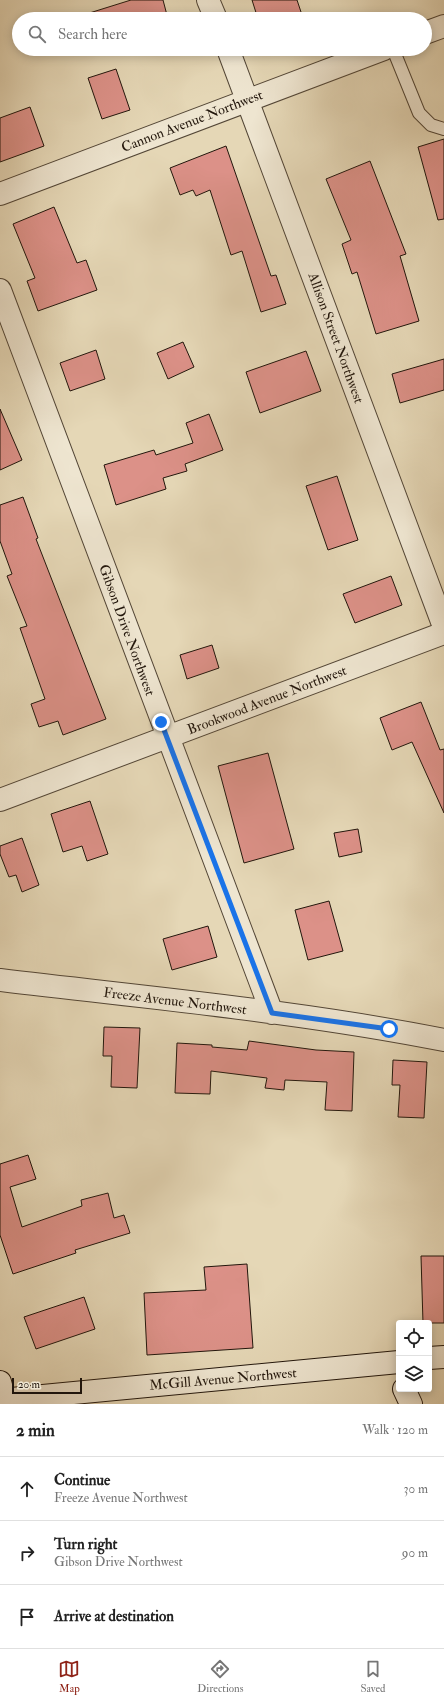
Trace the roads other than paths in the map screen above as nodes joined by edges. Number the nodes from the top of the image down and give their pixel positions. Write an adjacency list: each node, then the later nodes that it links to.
1 (208, 0): 2 (street)
2 (213, 12)
3 (444, 26): 4 (street)
4 (432, 30)
5 (231, 56): 8 (street, Allison Street Northwest)
6 (366, 56): 8 (street, Cannon Avenue Northwest)
7 (397, 56): 9 (lane)
8 (248, 101): 10 (street, Cannon Avenue Northwest); 12 (street, Allison Street Northwest)
9 (444, 129)
10 (0, 194)
11 (0, 290): 14 (street, Gibson Drive Northwest)
12 (444, 627)
13 (444, 634): 14 (street, Brookwood Avenue Northwest)
14 (167, 737): 15 (street, Brookwood Avenue Northwest); 17 (street, Gibson Drive Northwest)
15 (0, 800)
16 (0, 980): 17 (street, Freeze Avenue Northwest)
17 (272, 1013): 18 (street, Freeze Avenue Northwest)
18 (444, 1040)
19 (444, 1357): 20 (street)
20 (432, 1358)
21 (396, 1367): 23 (street, McGill Avenue Northwest)
22 (405, 1392): 24 (street)
23 (3, 1397)
24 (411, 1404)

